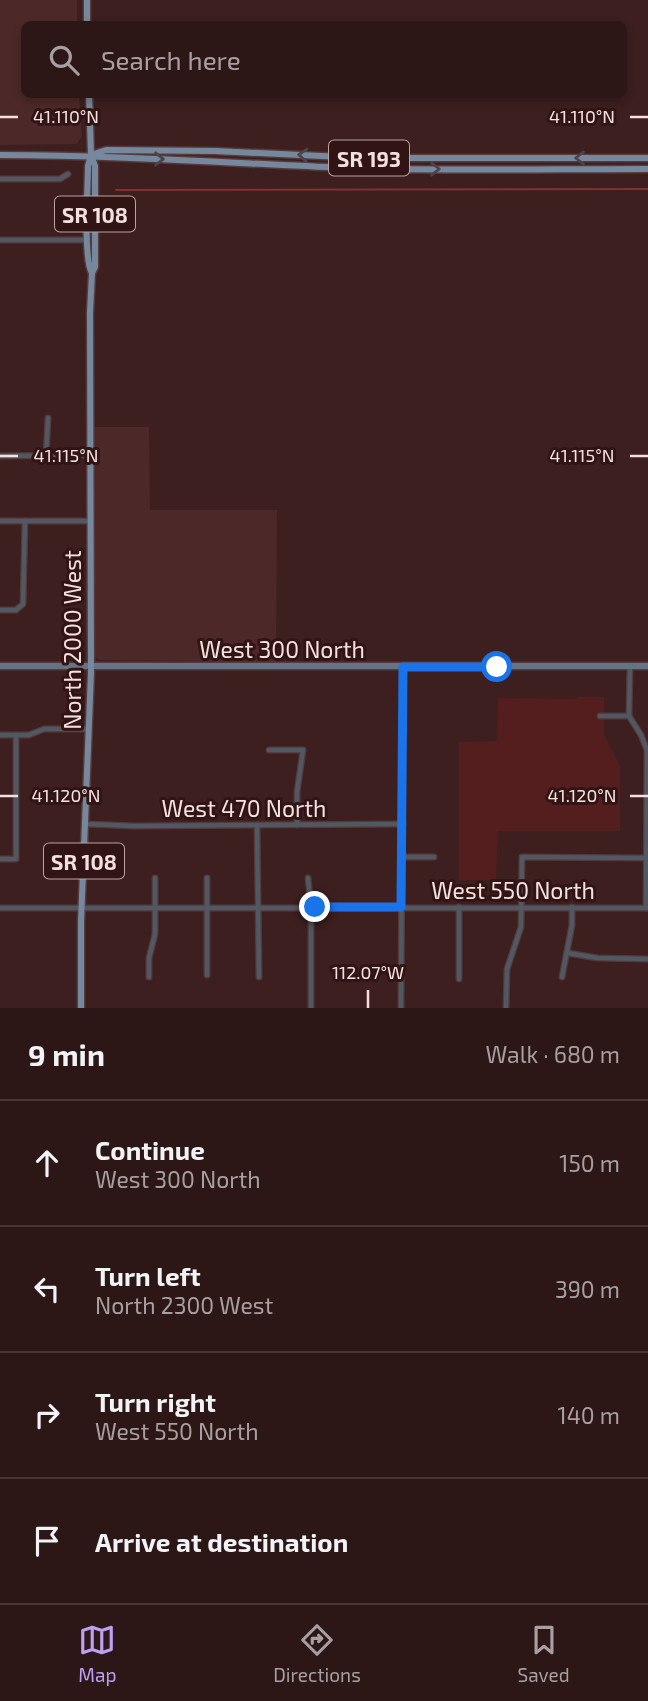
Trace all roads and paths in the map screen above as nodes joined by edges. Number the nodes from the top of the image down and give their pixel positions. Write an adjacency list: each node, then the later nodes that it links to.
1 (87, 0): 2 (main road)
2 (87, 21)
3 (89, 98): 4 (main road, North 2000 West / SR 108)
4 (91, 155): 5 (main road, SR 193); 6 (main road, SR 193, one-way to 4); 7 (main road, SR 193, one-way to 7); 11 (main road, North 2000 West / SR 108); 12 (main road, North 2000 West / SR 108)
5 (0, 156)
6 (648, 158)
7 (648, 169)
8 (68, 174): 9 (street)
9 (0, 179)
10 (0, 240): 11 (street)
11 (88, 240): 12 (main road, North 2000 West / SR 108)
12 (92, 273): 14 (main road, North 2000 West / SR 108)
13 (48, 418): 16 (street)
14 (90, 455): 16 (street); 19 (main road, North 2000 West / SR 108)
15 (0, 456): 16 (street)
16 (46, 456)
17 (0, 521): 18 (street)
18 (25, 521): 19 (street); 20 (street)
19 (91, 521): 22 (main road, North 2000 West / SR 108)
20 (0, 610)
21 (0, 666): 22 (main road, West 300 North)
22 (90, 666): 25 (main road, West 300 North); 28 (main road, North 2000 West / SR 108)
23 (630, 666): 24 (main road, West 300 North); 25 (main road, West 300 North); 27 (street)
24 (648, 666)
25 (403, 667): 33 (street)
26 (600, 716): 27 (street)
27 (629, 716): 38 (street)
28 (89, 729): 30 (street); 32 (main road, North 2000 West / SR 108)
29 (0, 734): 30 (street)
30 (16, 734): 39 (street)
31 (269, 750): 35 (street)
32 (86, 824): 34 (street, West 470 North); 43 (main road, North 2000 West / SR 108)
33 (402, 824): 35 (street, West 470 North); 36 (street)
34 (257, 825): 35 (street, West 470 North); 46 (street)
35 (297, 825)
36 (402, 857): 37 (street); 48 (street)
37 (435, 857)
38 (646, 858): 50 (street); 53 (street)
39 (0, 859)
40 (155, 878): 44 (street)
41 (208, 878): 45 (street)
42 (308, 878): 47 (street)
43 (82, 907): 44 (street, West 550 North); 52 (street, West 550 North); 61 (main road, North 2000 West / SR 108)
44 (155, 907): 45 (street, West 550 North); 57 (street)
45 (208, 907): 46 (street, West 550 North); 56 (street)
46 (258, 907): 47 (street, West 550 North); 58 (street)
47 (311, 907): 48 (street, West 550 North); 62 (street)
48 (401, 907): 49 (street, West 550 North); 63 (street)
49 (459, 907): 50 (street, West 550 North); 60 (street)
50 (522, 907): 51 (street, West 550 North); 64 (street)
51 (572, 907): 53 (street, West 550 North); 54 (street)
52 (0, 908)
53 (647, 908)
54 (567, 953): 55 (street); 59 (street)
55 (648, 959)
56 (207, 975)
57 (149, 977)
58 (259, 977)
59 (562, 977)
60 (459, 979)
61 (81, 1008)
62 (310, 1008)
63 (401, 1008)
64 (506, 1008)

